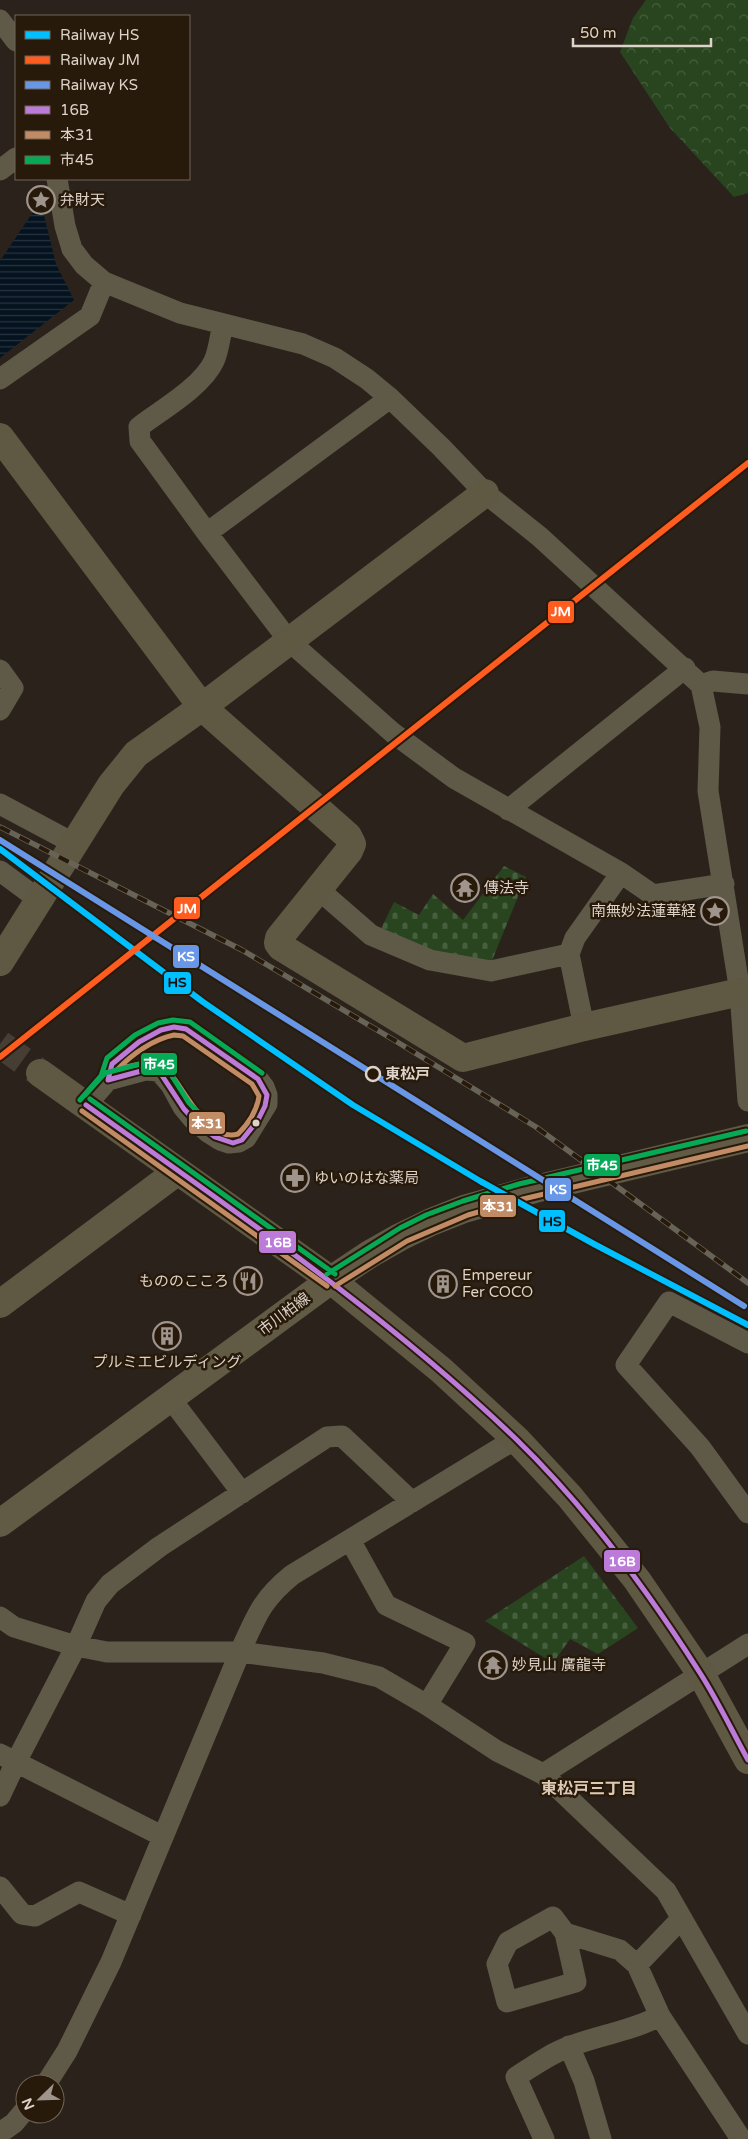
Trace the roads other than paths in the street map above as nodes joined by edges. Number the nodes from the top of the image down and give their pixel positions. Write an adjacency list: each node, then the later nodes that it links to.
1 (0, 20): 2 (street)
2 (15, 40)
3 (15, 159): 4 (street)
4 (0, 170)
5 (57, 180): 6 (street)
6 (104, 282): 7 (street); 8 (street)
7 (223, 324): 9 (street); 12 (street)
8 (0, 379)
9 (390, 398): 11 (street); 12 (street)
10 (0, 437): 18 (street)
11 (485, 493): 13 (street); 14 (street)
12 (206, 533): 13 (street)
13 (289, 641): 18 (street); 21 (street)
14 (685, 668): 17 (street); 21 (street)
15 (0, 670): 19 (street)
16 (748, 684): 17 (street)
17 (701, 685): 25 (street)
18 (202, 707): 22 (street); 26 (street)
19 (0, 710)
20 (0, 804): 22 (street)
21 (508, 810): 24 (street)
22 (73, 843): 27 (street)
23 (0, 871): 27 (street)
24 (621, 873): 25 (street); 28 (street)
25 (724, 884): 30 (street)
26 (318, 889): 28 (street); 31 (street)
27 (38, 899): 29 (street)
28 (569, 954): 31 (street)
29 (0, 962)
30 (740, 992): 31 (street); 36 (street)
31 (584, 1027)
32 (161, 1030): 33 (street); 33 (street); 35 (street)
33 (159, 1071): 35 (street)
34 (40, 1072): 37 (street)
35 (108, 1080): 37 (street)
36 (748, 1102)
37 (86, 1105): 39 (street)
38 (748, 1138): 40 (main road, 市川柏線)
39 (178, 1171): 40 (street); 41 (street)
40 (331, 1280): 43 (main road, 市川柏線); 44 (street)
41 (0, 1304)
42 (748, 1343): 47 (street)
43 (171, 1399): 45 (street); 48 (main road, 市川柏線)
44 (517, 1440): 46 (street); 54 (street)
45 (242, 1493): 46 (street); 52 (street)
46 (412, 1502): 49 (street)
47 (748, 1513)
48 (0, 1523)
49 (350, 1540): 53 (street); 55 (street)
50 (0, 1618): 52 (street)
51 (748, 1644): 54 (street)
52 (76, 1646): 53 (street); 56 (street)
53 (240, 1652): 55 (street); 60 (street)
54 (701, 1674): 57 (street); 58 (street)
55 (427, 1705): 58 (street)
56 (8, 1758): 59 (street); 60 (street)
57 (748, 1760)
58 (543, 1774): 63 (street)
59 (0, 1796)
60 (162, 1836): 62 (street)
61 (0, 1887): 62 (street)
62 (131, 1915): 69 (street)
63 (681, 1919): 65 (street); 67 (street)
64 (565, 1933): 65 (street)
65 (638, 1965): 66 (street)
66 (660, 2016): 68 (street); 74 (street)
67 (748, 2034)
68 (569, 2046): 72 (street); 73 (street)
69 (52, 2074)
70 (15, 2123): 71 (street)
71 (0, 2133)
72 (544, 2139)
73 (601, 2139)
74 (741, 2139)

